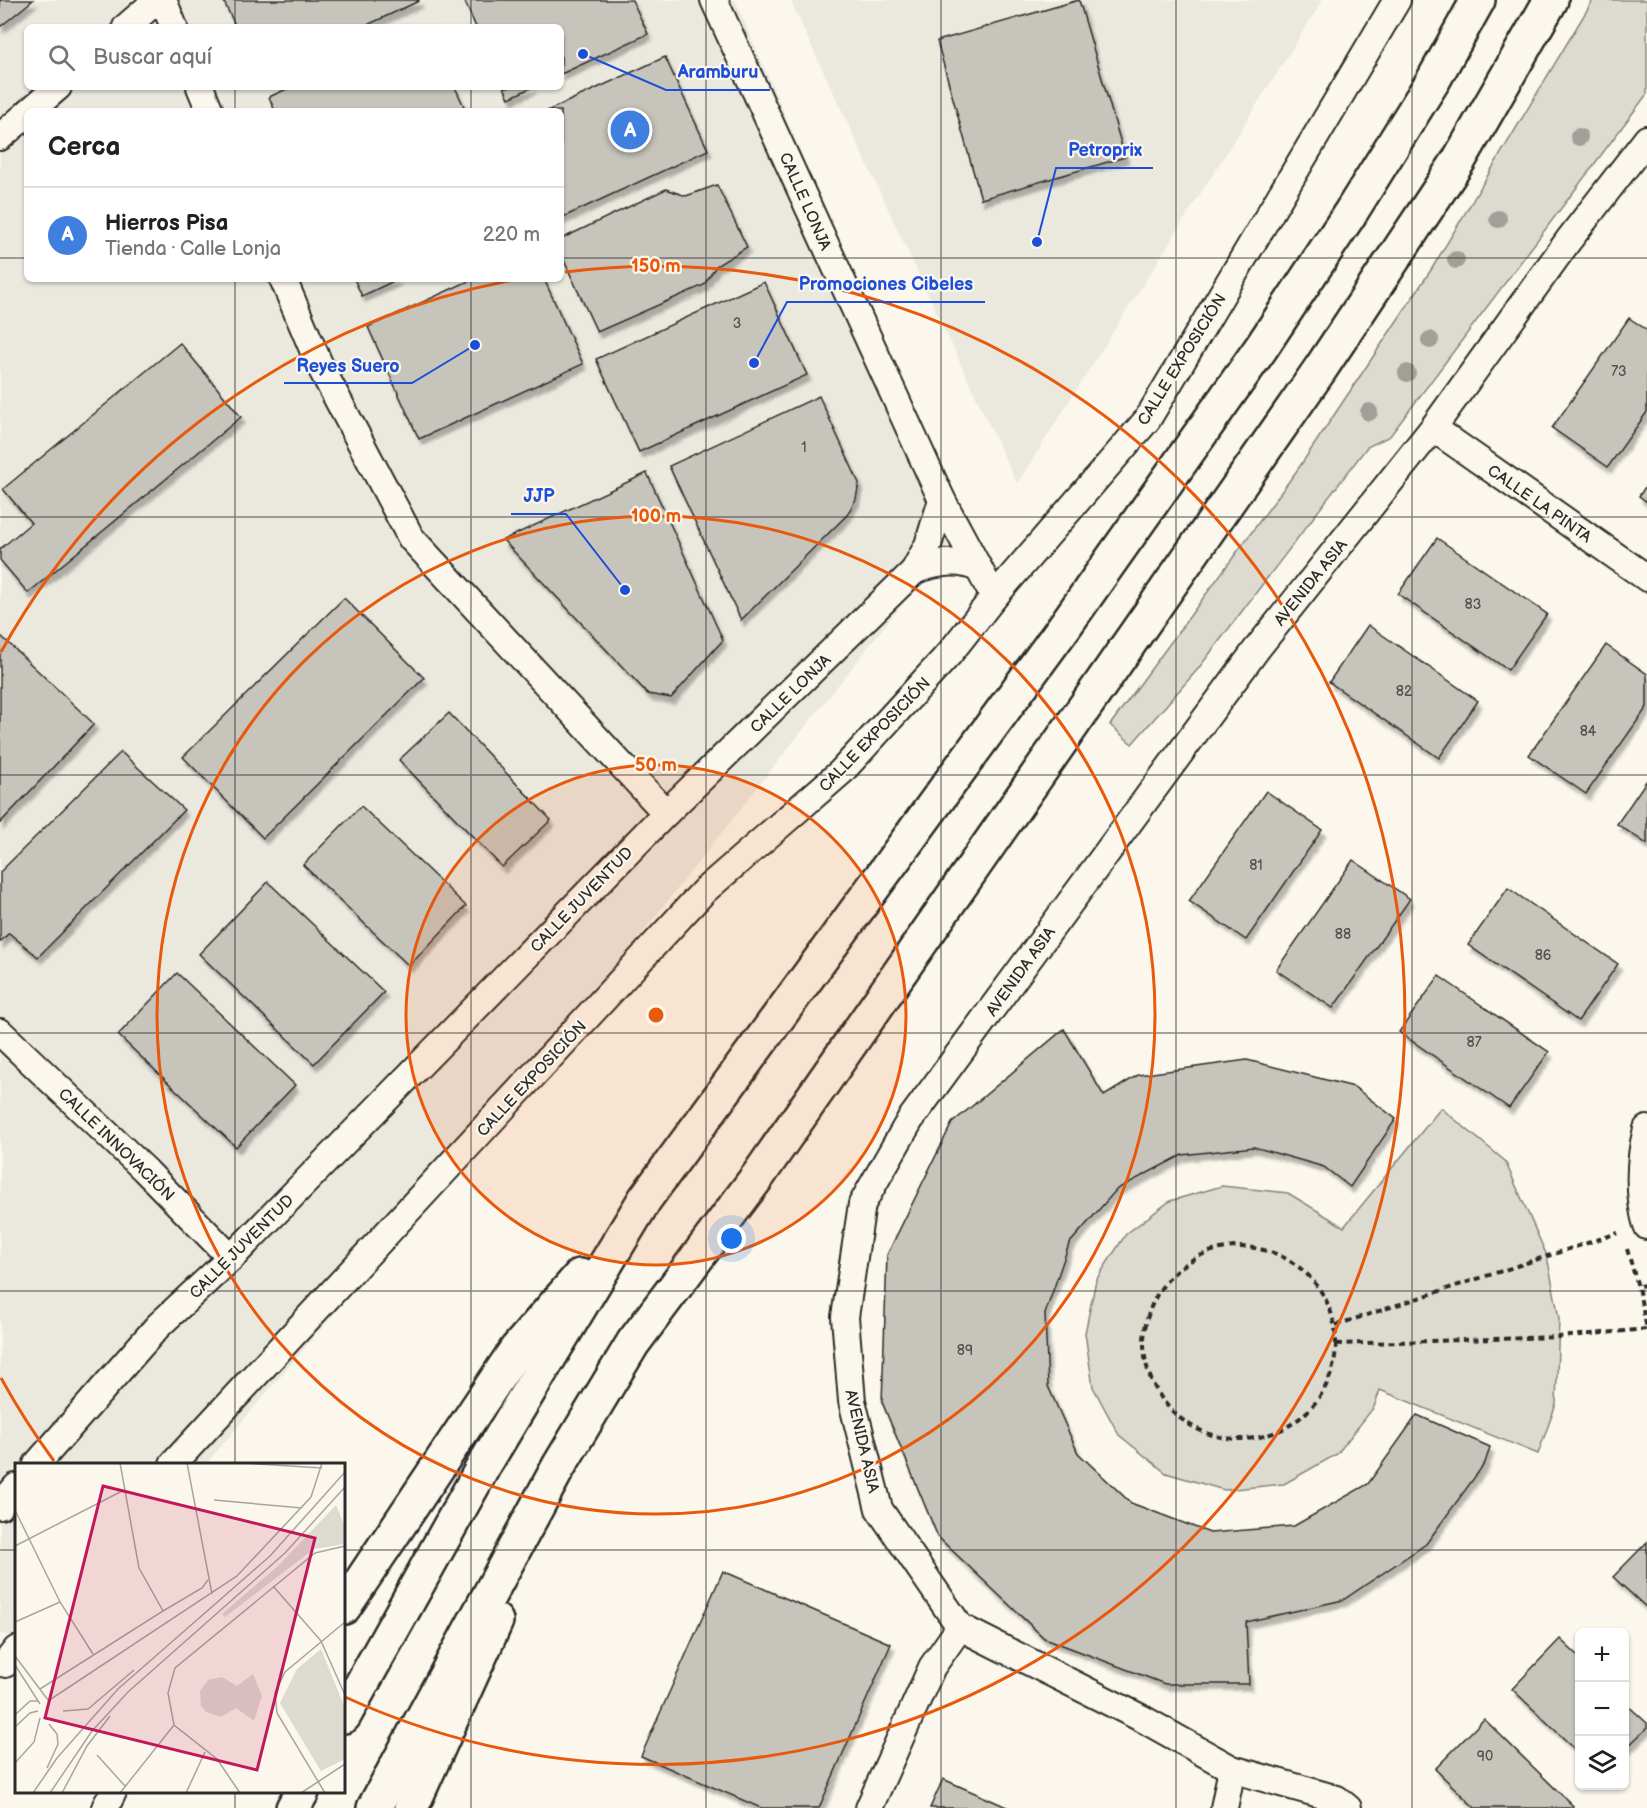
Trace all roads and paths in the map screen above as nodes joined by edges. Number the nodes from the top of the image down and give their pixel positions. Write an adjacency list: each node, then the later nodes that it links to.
1 (157, 0): 7 (street)
2 (163, 0): 8 (street)
3 (714, 0): 18 (street, CALLE LONJA)
4 (1397, 0): 22 (street, CALLE EXPOSICIÓN)
5 (1478, 0): 26 (main road)
6 (1551, 0): 37 (main road)
7 (129, 24)
8 (173, 24)
9 (55, 90): 11 (street)
10 (201, 90): 12 (street)
11 (34, 108)
12 (209, 108)
13 (24, 116): 14 (street)
14 (0, 137)
15 (1647, 140): 17 (street, AVENIDA ASIA)
16 (284, 282): 23 (street)
17 (1433, 428): 21 (street, CALLE LA PINTA); 41 (street, AVENIDA ASIA)
18 (942, 500): 19 (street, CALLE LONJA); 20 (street, CALLE LONJA)
19 (979, 569): 20 (street, CALLE LONJA); 22 (street, CALLE LONJA)
20 (914, 571): 23 (street, CALLE LONJA)
21 (1647, 578)
22 (994, 597): 36 (street, CALLE EXPOSICIÓN)
23 (666, 813): 30 (street, CALLE JUVENTUD)
24 (0, 1032): 30 (street, CALLE INNOVACIÓN)
25 (1647, 1129): 27 (street)
26 (645, 1199): 40 (main road); 42 (main road)
27 (1647, 1226)
28 (1622, 1232): 33 (path)
29 (1625, 1243): 32 (path)
30 (231, 1258): 35 (street, CALLE JUVENTUD)
31 (1647, 1284): 32 (path)
32 (1638, 1287): 34 (path)
33 (1336, 1325): 34 (path); 34 (path)
34 (1336, 1344)
35 (38, 1463)
36 (174, 1463)
37 (559, 1466): 48 (main road); 49 (main road)
38 (15, 1488): 39 (street)
39 (0, 1506)
40 (345, 1606)
41 (960, 1627): 43 (street, AVENIDA ASIA); 50 (street)
42 (345, 1714)
43 (1232, 1769): 51 (street); 52 (street, AVENIDA ASIA)
44 (112, 1793): 46 (street)
45 (301, 1793): 47 (main road)
46 (105, 1808)
47 (293, 1808)
48 (374, 1808)
49 (411, 1808)
50 (869, 1808)
51 (1224, 1808)
52 (1348, 1808)

